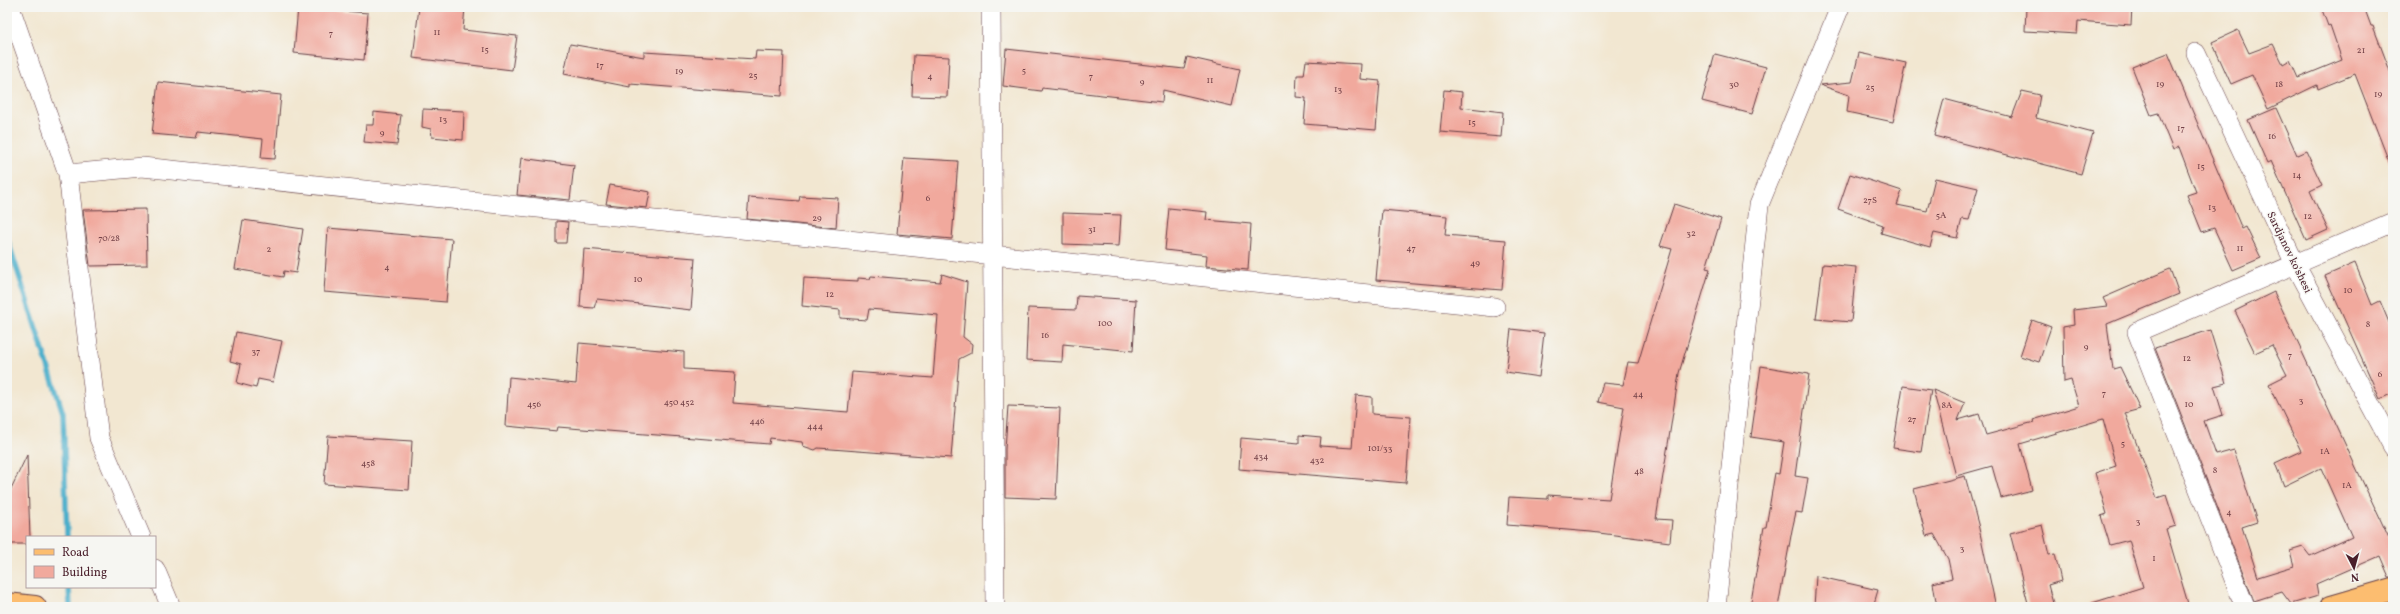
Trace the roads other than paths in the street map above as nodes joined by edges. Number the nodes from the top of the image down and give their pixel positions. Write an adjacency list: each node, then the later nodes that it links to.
1 (10, 7): 5 (street)
2 (991, 7): 7 (street)
3 (1840, 7): 18 (street)
4 (2196, 53): 8 (street, Sardjanov ko'shesi)
5 (68, 174): 7 (street); 11 (street)
6 (2393, 222): 8 (street)
7 (992, 254): 9 (street); 17 (street)
8 (2295, 264): 10 (street, Sardjanov ko'shesi); 19 (street)
9 (1495, 307)
10 (2393, 447)
11 (141, 536)
12 (156, 571): 16 (street)
13 (2393, 589): 20 (main road)
14 (7, 604): 15 (main road)
15 (35, 607)
16 (171, 607)
17 (994, 607)
18 (1716, 607)
19 (2245, 607)
20 (2331, 607)

